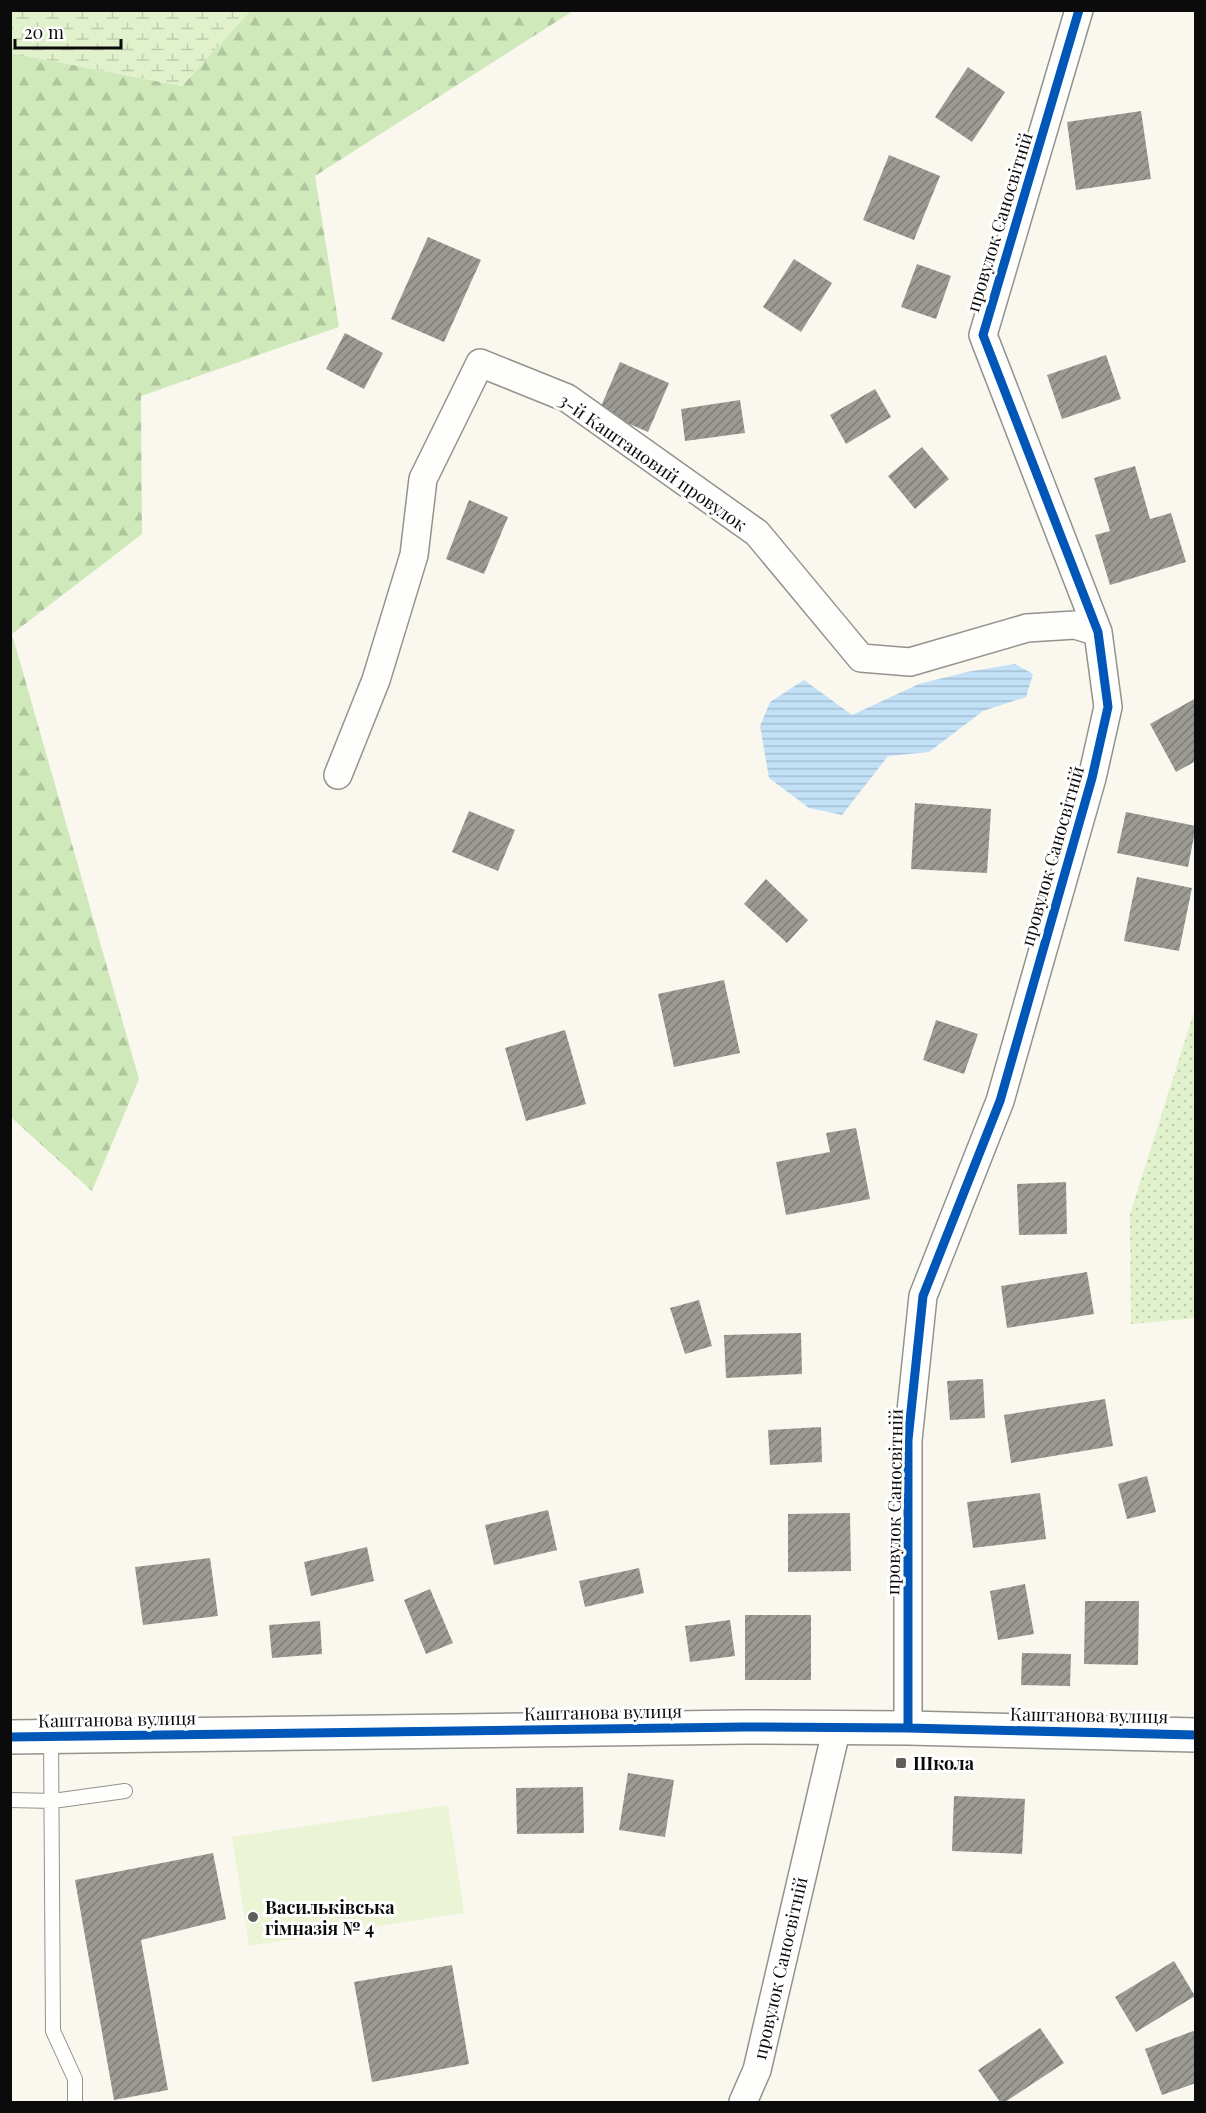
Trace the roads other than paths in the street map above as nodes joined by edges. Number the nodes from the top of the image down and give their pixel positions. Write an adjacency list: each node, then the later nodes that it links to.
1 (1079, 10): 2 (street, провулок Саносвітній)
2 (1098, 632): 3 (street, 3-й Каштановий провулок); 5 (street, провулок Саносвітній)
3 (338, 775)
4 (837, 1727): 5 (street, Каштанова вулиця); 8 (street, Каштанова вулиця); 13 (street, провулок Саносвітній)
5 (908, 1728): 6 (street, Каштанова вулиця)
6 (1196, 1735)
7 (10, 1737): 8 (street, Каштанова вулиця)
8 (51, 1737): 11 (lane)
9 (125, 1791): 11 (lane)
10 (10, 1800): 11 (lane)
11 (53, 1801): 12 (lane)
12 (75, 2103)
13 (743, 2103)

